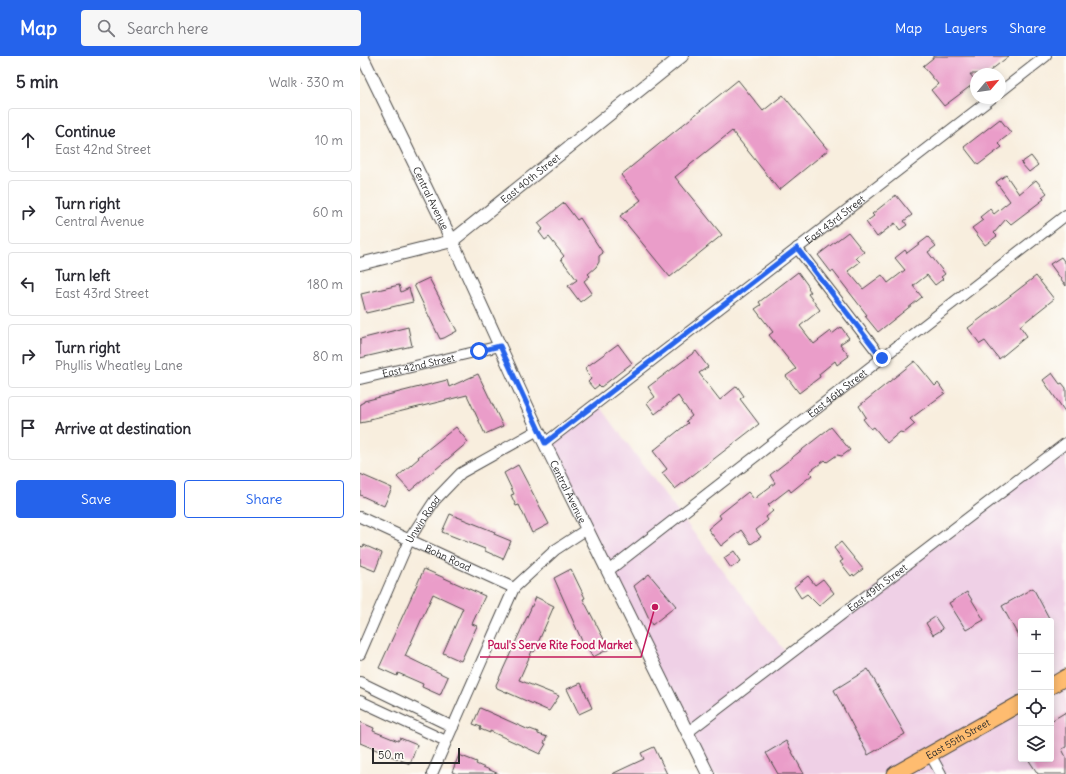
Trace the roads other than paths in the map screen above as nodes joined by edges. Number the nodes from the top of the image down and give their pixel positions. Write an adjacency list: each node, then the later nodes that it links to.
1 (682, 56): 7 (street, East 40th Street)
2 (1046, 56): 4 (street)
3 (362, 63): 7 (street, Central Avenue)
4 (1006, 87)
5 (984, 104): 8 (street, East 43rd Street)
6 (1066, 215): 11 (street, East 46th Street)
7 (452, 241): 9 (street, East 40th Street); 10 (street, Central Avenue)
8 (797, 248): 11 (street); 14 (street, East 43rd Street)
9 (360, 264)
10 (500, 346): 12 (street, East 42nd Street); 13 (street, Central Avenue)
11 (882, 358): 19 (street, East 46th Street)
12 (360, 379)
13 (538, 430): 14 (street, Central Avenue); 18 (street, Unwin Road)
14 (545, 443): 17 (street, Central Avenue)
15 (1066, 443): 29 (street, East 49th Street)
16 (360, 517): 18 (street, Bohn Road)
17 (587, 529): 19 (street, Central Avenue); 20 (street)
18 (410, 538): 20 (street, Bohn Road); 21 (street, Unwin Road)
19 (608, 571): 29 (street, Central Avenue)
20 (514, 588): 28 (street)
21 (364, 636): 22 (street, Unwin Road)
22 (360, 654)
23 (1066, 677): 25 (main road)
24 (360, 682): 28 (street)
25 (1054, 684)
26 (360, 701): 30 (street)
27 (1018, 705): 31 (main road, East 55th Street)
28 (453, 727): 30 (street)
29 (688, 732): 33 (street, Central Avenue)
30 (446, 741): 32 (street)
31 (930, 754): 34 (main road, East 55th Street); 35 (street)
32 (432, 774)
33 (708, 774)
34 (895, 774)
35 (941, 774)

